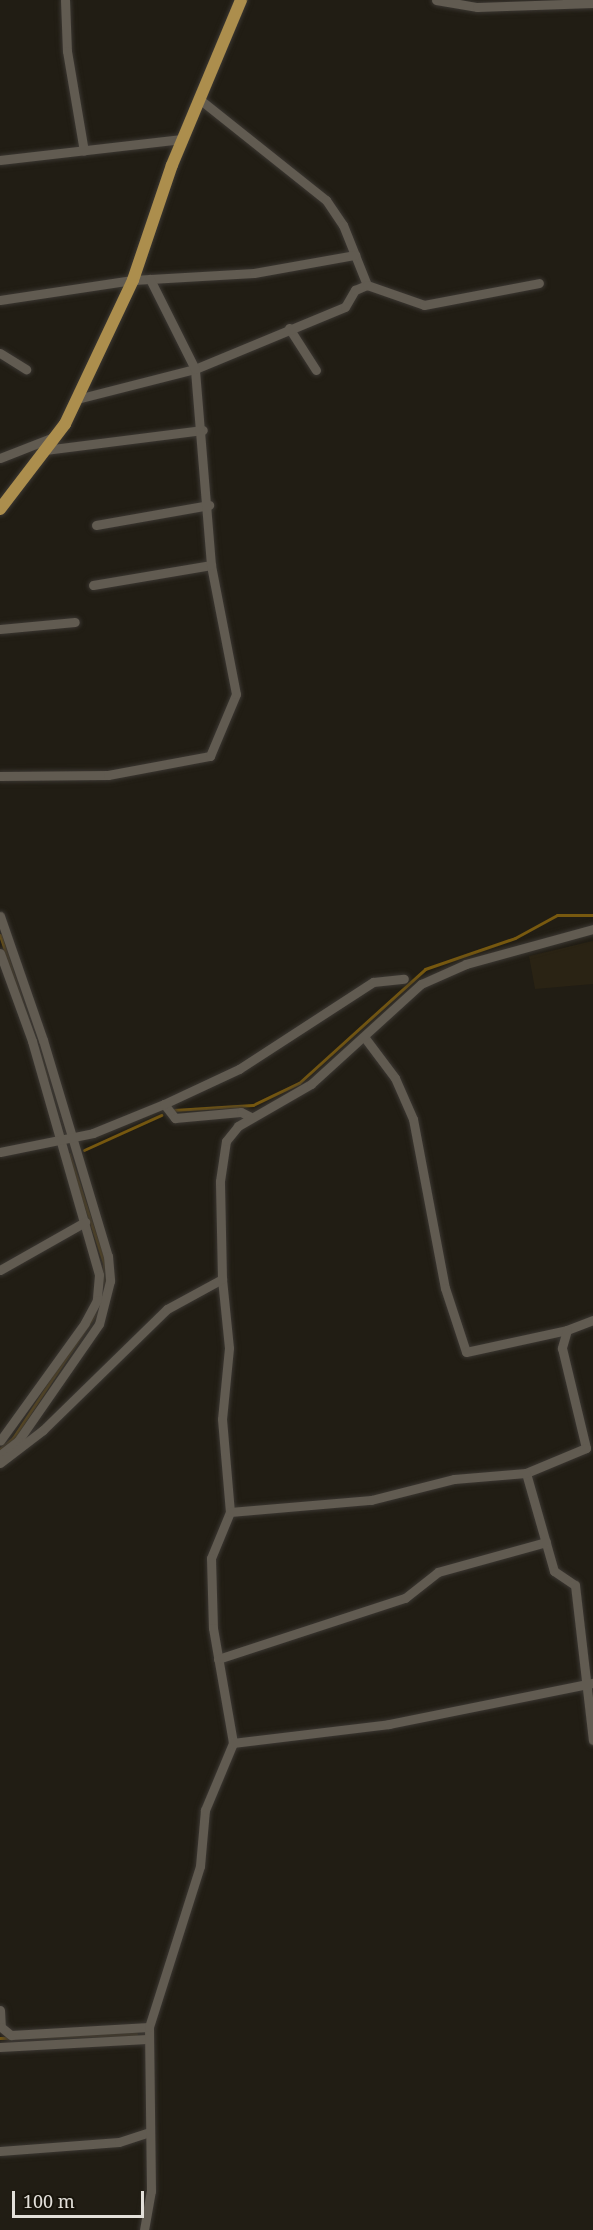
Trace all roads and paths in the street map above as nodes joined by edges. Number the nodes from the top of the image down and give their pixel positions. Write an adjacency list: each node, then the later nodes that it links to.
1 (65, 0): 7 (street)
2 (241, 0): 5 (main road)
3 (436, 0): 4 (street)
4 (593, 3)
5 (198, 98): 6 (main road); 9 (street)
6 (182, 139): 7 (street); 11 (main road)
7 (84, 151): 8 (street)
8 (0, 160)
9 (355, 255): 10 (street); 13 (street)
10 (150, 279): 11 (street); 18 (street)
11 (133, 280): 14 (street); 20 (main road)
12 (538, 283): 13 (street)
13 (367, 285): 15 (street)
14 (0, 300)
15 (289, 328): 18 (street); 19 (street)
16 (0, 353): 17 (street)
17 (26, 369)
18 (195, 369): 20 (street); 21 (street)
19 (316, 370)
20 (77, 399): 22 (main road)
21 (203, 430): 23 (street); 25 (street)
22 (56, 436): 23 (main road); 24 (street)
23 (45, 450): 26 (main road)
24 (0, 458)
25 (209, 505): 27 (street); 28 (street)
26 (0, 509)
27 (96, 525)
28 (211, 565): 29 (street); 32 (street)
29 (93, 585)
30 (75, 622): 31 (street)
31 (0, 629)
32 (0, 776)
33 (0, 916): 40 (street)
34 (593, 929): 37 (street)
35 (0, 953): 41 (street)
36 (404, 979): 38 (street)
37 (365, 1038): 39 (street); 47 (street)
38 (164, 1104): 39 (street); 40 (street)
39 (251, 1117): 45 (street)
40 (70, 1139): 41 (street); 49 (street)
41 (60, 1142): 42 (street); 43 (street)
42 (0, 1152)
43 (85, 1222): 44 (street); 48 (street)
44 (0, 1270)
45 (222, 1279): 50 (street); 52 (street)
46 (593, 1320): 47 (street)
47 (567, 1330): 51 (street)
48 (0, 1441)
49 (0, 1455)
50 (0, 1463)
51 (526, 1473): 52 (street); 53 (street)
52 (230, 1512): 54 (street)
53 (546, 1542): 54 (street); 55 (street)
54 (218, 1659): 57 (street)
55 (589, 1684): 56 (street); 57 (street)
56 (593, 1740)
57 (233, 1743): 59 (street)
58 (0, 2010): 59 (street)
59 (149, 2027): 60 (street)
60 (147, 2039): 61 (street); 62 (street)
61 (0, 2047)
62 (147, 2133): 63 (street); 64 (street)
63 (0, 2151)
64 (144, 2230)

